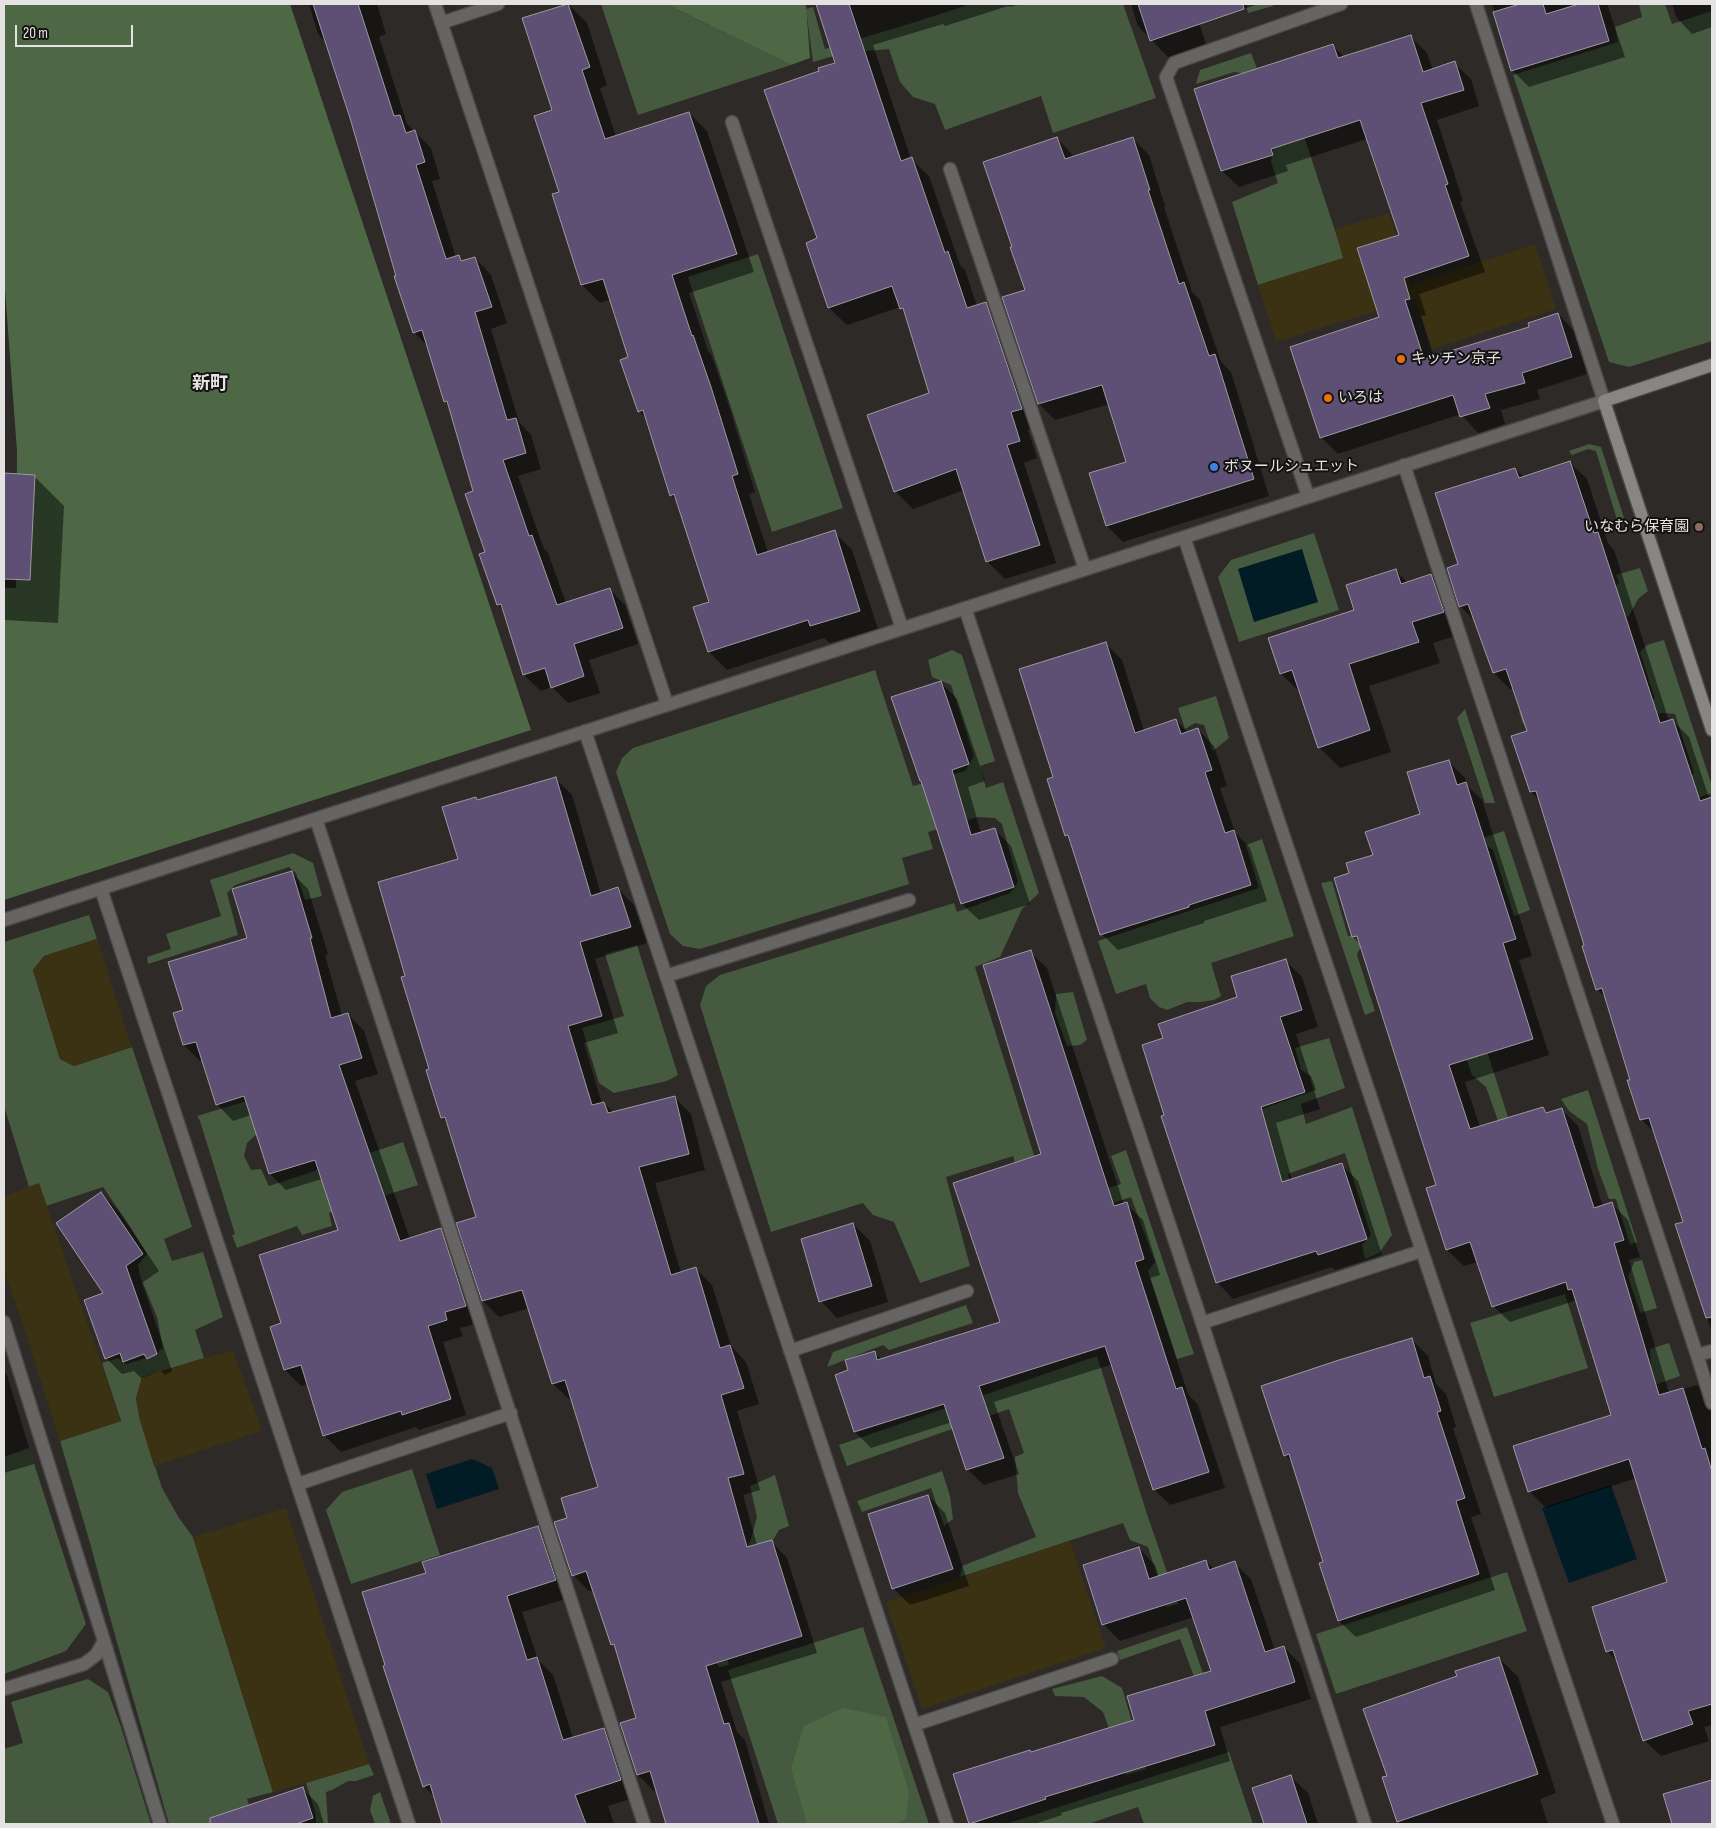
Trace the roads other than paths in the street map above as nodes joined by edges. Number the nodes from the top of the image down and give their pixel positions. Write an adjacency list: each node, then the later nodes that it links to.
1 (435, 4): 5 (street)
2 (498, 4): 5 (street)
3 (1341, 4): 11 (street)
4 (1476, 4): 9 (street)
5 (441, 23): 16 (street)
6 (732, 122): 15 (street)
7 (950, 169): 13 (street)
8 (1712, 365): 9 (street)
9 (1604, 400): 10 (street); 17 (street)
10 (1404, 465): 11 (street); 30 (street)
11 (1308, 496): 12 (street)
12 (1184, 537): 13 (street); 24 (street)
13 (1085, 569): 14 (street)
14 (965, 608): 15 (street); 27 (street)
15 (902, 628): 16 (street)
16 (667, 704): 18 (street)
17 (1712, 730)
18 (586, 731): 19 (street); 23 (street)
19 (316, 819): 20 (street); 32 (street)
20 (101, 889): 22 (street); 33 (street)
21 (909, 900): 23 (street)
22 (4, 920)
23 (666, 976): 29 (street)
24 (1421, 1251): 27 (street); 43 (street)
25 (967, 1291): 29 (street)
26 (4, 1322): 34 (street)
27 (1202, 1323): 42 (street)
28 (1712, 1350): 30 (street)
29 (790, 1351): 37 (street)
30 (1697, 1355): 31 (street)
31 (1712, 1403)
32 (511, 1413): 33 (street); 40 (street)
33 (298, 1484): 39 (street)
34 (104, 1641): 36 (street); 38 (street)
35 (1112, 1659): 37 (street)
36 (4, 1690)
37 (914, 1725): 41 (street)
38 (160, 1824)
39 (409, 1824)
40 (644, 1824)
41 (947, 1824)
42 (1365, 1824)
43 (1614, 1824)

